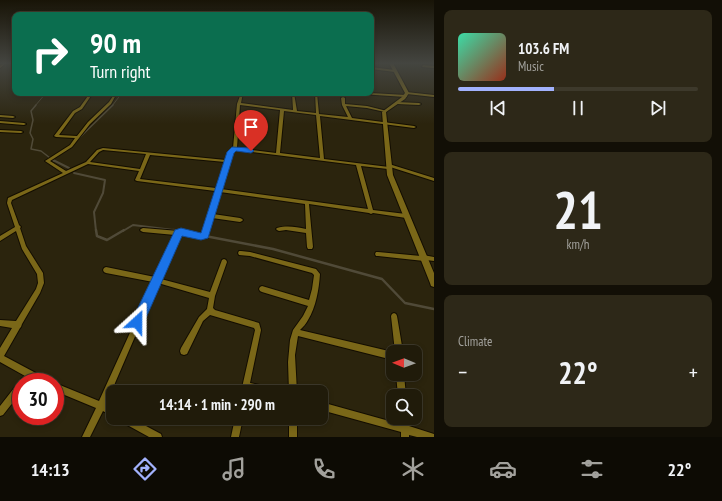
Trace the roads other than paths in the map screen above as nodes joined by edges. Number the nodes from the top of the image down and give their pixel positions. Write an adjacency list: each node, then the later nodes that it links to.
1 (401, 83): 3 (street)
2 (374, 93): 3 (street)
3 (406, 95): 9 (street); 11 (street)
4 (90, 96): 28 (street)
5 (114, 96): 28 (street)
6 (241, 96): 12 (street)
7 (293, 96): 16 (street)
8 (316, 96): 18 (street)
9 (434, 96)
10 (343, 98): 14 (street)
11 (397, 103): 13 (street); 17 (street)
12 (239, 104): 15 (street); 29 (street)
13 (419, 104)
14 (344, 105): 17 (street); 21 (street)
15 (282, 110): 16 (street); 31 (street)
16 (295, 111): 18 (street)
17 (385, 111): 23 (street)
18 (318, 114): 21 (street); 32 (street)
19 (0, 116): 20 (street)
20 (13, 117)
21 (350, 118): 23 (street)
22 (0, 122): 24 (street)
23 (384, 122): 25 (street); 36 (street)
24 (24, 124)
25 (414, 127)
26 (0, 131): 27 (street)
27 (21, 132)
28 (78, 137): 38 (street)
29 (235, 149): 31 (street); 33 (street)
30 (150, 153): 33 (street); 34 (street); 37 (street)
31 (278, 154): 32 (street)
32 (322, 160): 35 (street)
33 (227, 161): 40 (street)
34 (87, 163): 37 (street); 38 (street)
35 (358, 164): 36 (street); 42 (street)
36 (388, 166): 39 (street); 44 (street)
37 (141, 170): 40 (street)
38 (66, 173): 46 (street)
39 (434, 180)
40 (218, 190): 41 (street); 43 (street)
41 (307, 203): 42 (street); 49 (street)
42 (371, 212): 44 (street)
43 (210, 216): 45 (street); 50 (street)
44 (406, 216): 55 (street)
45 (240, 220)
46 (18, 227): 51 (street); 67 (street)
47 (278, 229): 49 (street)
48 (143, 230): 50 (street)
49 (309, 230): 52 (street)
50 (178, 233): 59 (street)
51 (0, 238)
52 (310, 248)
53 (241, 253): 63 (street)
54 (378, 254): 55 (street)
55 (423, 258): 56 (street); 60 (street)
56 (434, 259)
57 (224, 262): 62 (street)
58 (106, 270): 59 (street)
59 (156, 280): 62 (street); 78 (street)
60 (434, 283)
61 (262, 289): 63 (street)
62 (212, 296): 64 (street)
63 (311, 304): 68 (street)
64 (211, 310): 70 (street); 74 (street)
65 (394, 316): 69 (street)
66 (0, 323): 67 (street)
67 (19, 325): 72 (street)
68 (295, 332): 71 (street); 75 (street)
69 (398, 345)
70 (184, 351)
71 (386, 354)
72 (0, 357): 73 (street)
73 (25, 373)
74 (247, 385)
75 (293, 385)
76 (64, 391): 78 (street)
77 (12, 397): 81 (street)
78 (101, 406): 80 (street); 87 (street)
79 (328, 408): 85 (street)
80 (106, 409)
81 (0, 412)
82 (135, 425): 86 (street)
83 (238, 425): 88 (street)
84 (293, 425): 89 (street)
85 (405, 433): 90 (street)
86 (153, 436)
87 (86, 437)
88 (235, 437)
89 (293, 437)
90 (432, 437)

